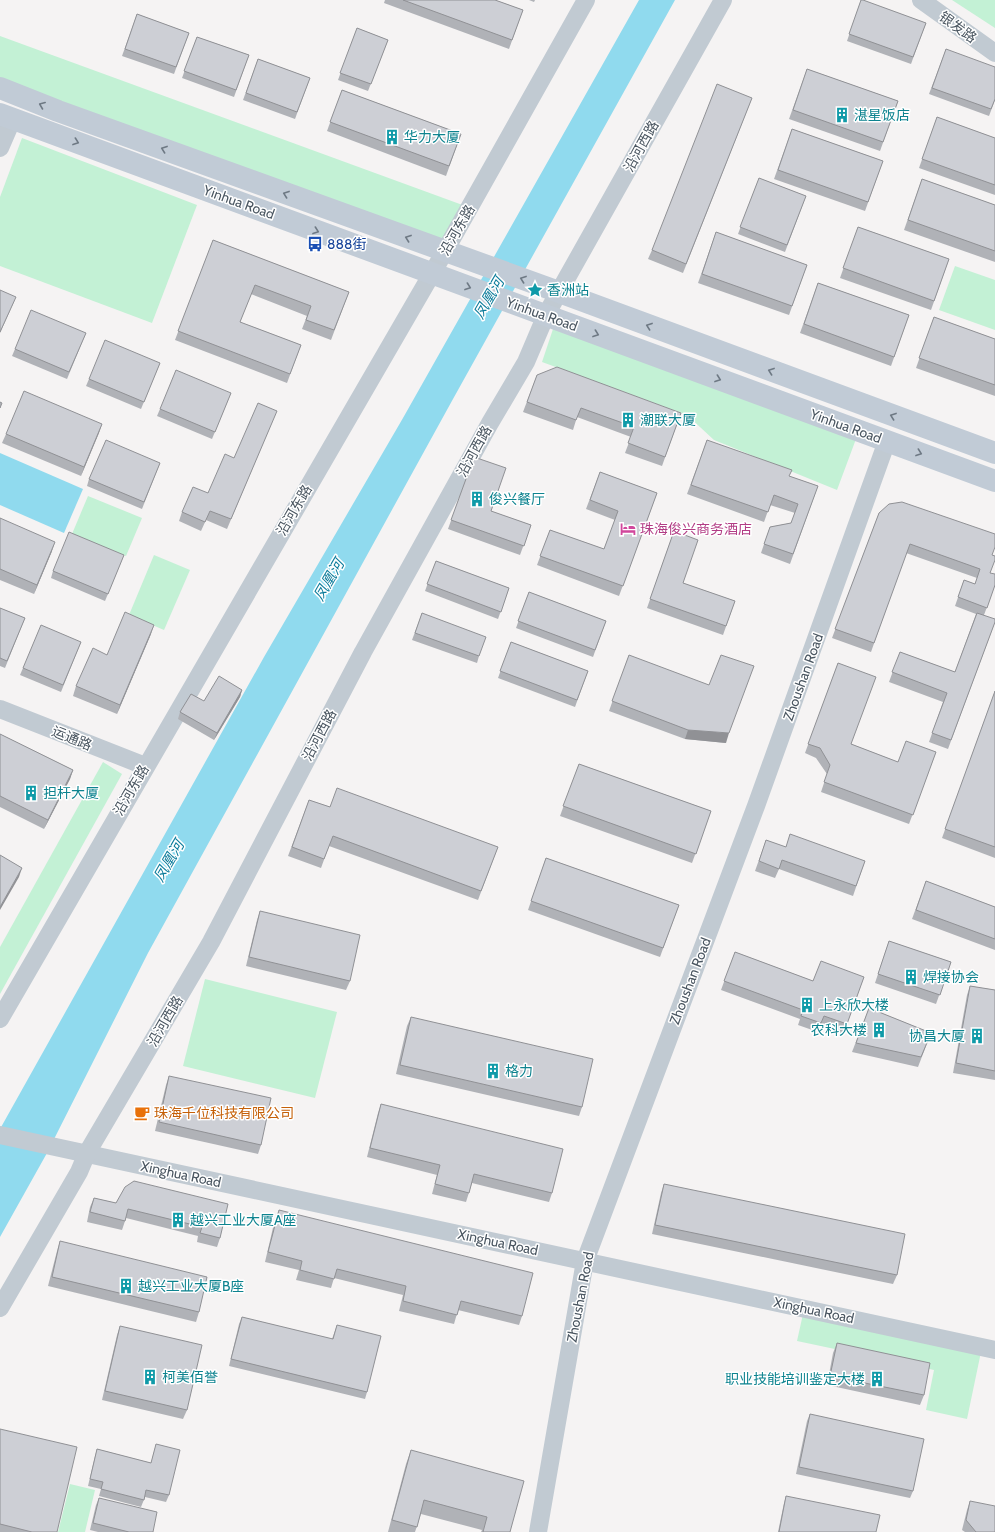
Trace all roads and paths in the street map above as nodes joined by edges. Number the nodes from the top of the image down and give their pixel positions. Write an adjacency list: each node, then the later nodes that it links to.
1 (586, 0): 8 (street, 沿河东路)
2 (723, 0): 10 (street, 沿河西路)
3 (921, 0): 4 (street, 银发路)
4 (995, 54)
5 (0, 88): 8 (main road, Yinhua Road, one-way to 5)
6 (6, 116): 7 (street); 9 (main road, Yinhua Road, one-way to 9)
7 (0, 148)
8 (445, 251): 9 (street, 沿河东路); 10 (main road, Yinhua Road, one-way to 8)
9 (431, 273): 11 (main road, Yinhua Road, one-way to 11); 16 (street, 沿河东路)
10 (559, 292): 11 (street, 沿河西路); 13 (main road, Yinhua Road, one-way to 10)
11 (546, 315): 12 (main road, Yinhua Road, one-way to 12); 19 (street, 沿河西路)
12 (887, 441): 14 (main road, Yinhua Road, one-way to 14); 20 (street, Zhoushan Road)
13 (995, 453)
14 (995, 481)
15 (0, 709): 16 (street, 运通路)
16 (144, 766): 17 (street, 沿河东路)
17 (0, 1019)
18 (0, 1135): 19 (street, Xinghua Road)
19 (87, 1153): 20 (street, Xinghua Road); 21 (street, 沿河西路)
20 (585, 1261): 22 (street, Xinghua Road); 23 (street, Zhoushan Road)
21 (0, 1308)
22 (995, 1350)
23 (538, 1532)

